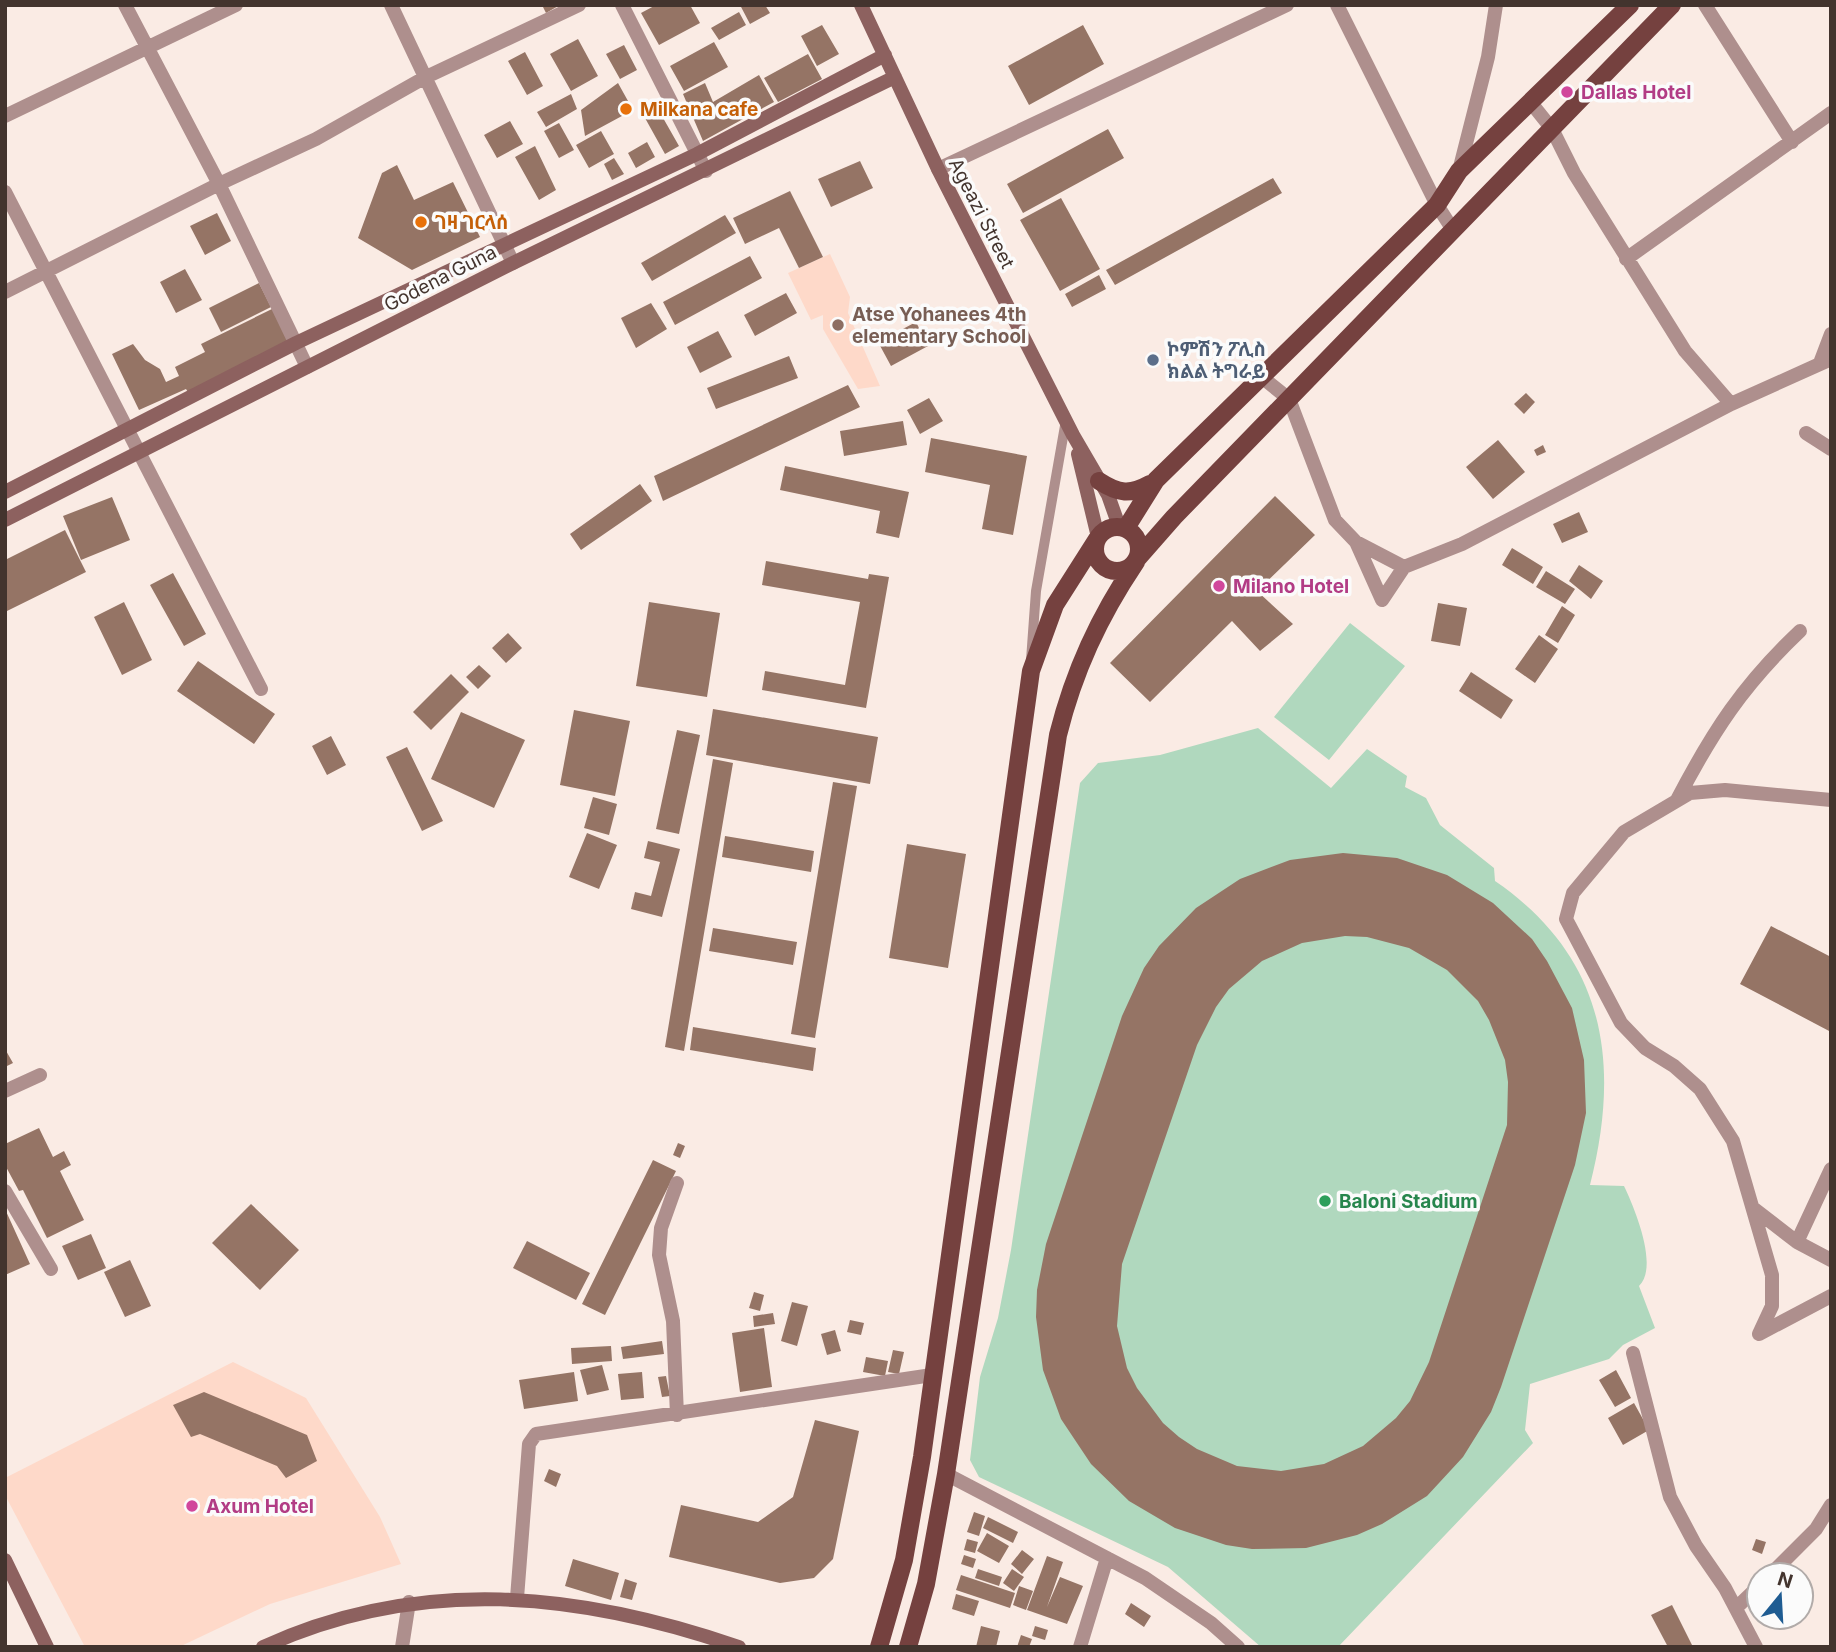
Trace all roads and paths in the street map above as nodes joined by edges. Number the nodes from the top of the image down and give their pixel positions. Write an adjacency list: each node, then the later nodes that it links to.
1 (125, 5): 13 (street)
2 (236, 5): 13 (street)
3 (391, 5): 16 (street)
4 (579, 5): 16 (street)
5 (622, 5): 22 (street)
6 (861, 5): 14 (main road, Ageazi Street)
7 (1287, 5): 23 (street)
8 (1337, 5): 28 (street)
9 (1496, 5): 24 (street)
10 (1630, 5): 17 (main road)
11 (1672, 5): 20 (main road)
12 (1705, 5): 21 (street)
13 (148, 50): 19 (street); 26 (street)
14 (885, 55): 15 (main road, Ageazi Street); 22 (main road, Godena Guna)
15 (895, 77): 23 (main road, Ageazi Street); 25 (main road, Godena Guna)
16 (424, 78): 26 (street); 30 (street)
17 (1532, 104): 20 (street); 24 (main road)
18 (1831, 113): 21 (street)
19 (5, 116)
20 (1552, 129): 29 (main road); 31 (street)
21 (1792, 142): 31 (street)
22 (697, 154): 25 (street); 30 (main road, Godena Guna)
23 (938, 169): 42 (main road, Ageazi Street)
24 (1460, 171): 28 (main road)
25 (706, 172): 32 (main road, Godena Guna)
26 (219, 184): 33 (street); 36 (street)
27 (5, 192): 33 (street)
28 (1437, 205): 29 (street); 39 (main road)
29 (1453, 230): 40 (main road)
30 (504, 245): 32 (street); 36 (main road, Godena Guna)
31 (1626, 259): 41 (street)
32 (513, 263): 38 (main road, Godena Guna)
33 (47, 272): 34 (street); 43 (street)
34 (5, 292)
35 (1831, 334): 37 (street)
36 (296, 343): 38 (street); 43 (main road, Godena Guna)
37 (1825, 361): 41 (street)
38 (307, 366): 47 (main road, Godena Guna)
39 (1263, 379): 40 (street); 48 (main road)
40 (1289, 399): 54 (street); 55 (main road)
41 (1731, 404): 56 (street)
42 (1066, 420): 45 (main road, Ageazi Street); 58 (lane)
43 (127, 429): 47 (street); 50 (main road, Godena Guna)
44 (1806, 433): 46 (street)
45 (1073, 435): 49 (main road); 53 (main road)
46 (1831, 449)
47 (139, 453): 51 (main road, Godena Guna); 59 (street)
48 (1156, 480): 49 (main road); 52 (main road)
49 (1099, 481): 52 (main road)
50 (5, 492)
51 (5, 520)
52 (1123, 527): 53 (main road); 55 (main road)
53 (1098, 538): 55 (main road); 58 (main road)
54 (1356, 542): 56 (street); 56 (street)
55 (1137, 560): 75 (main road)
56 (1404, 567)
57 (1800, 631): 61 (street)
58 (1031, 671): 73 (main road)
59 (261, 689)
60 (1831, 800): 61 (street)
61 (1676, 801): 67 (street)
62 (40, 1075): 63 (street)
63 (5, 1091)
64 (1831, 1170): 68 (street)
65 (677, 1183): 74 (street)
66 (5, 1191): 70 (street)
67 (1753, 1208): 68 (street); 71 (street)
68 (1797, 1242): 69 (street)
69 (1831, 1259)
70 (51, 1269)
71 (1831, 1296)
72 (1633, 1353): 83 (street)
73 (932, 1376): 74 (street); 88 (main road)
74 (677, 1415): 80 (street)
75 (946, 1474): 77 (street); 89 (main road)
76 (1831, 1505): 79 (street)
77 (1107, 1558): 90 (street); 91 (street)
78 (5, 1560): 84 (main road)
79 (1784, 1561)
80 (517, 1598): 82 (main road); 87 (main road)
81 (1745, 1599): 83 (street)
82 (409, 1602): 85 (main road); 86 (street)
83 (1736, 1608): 92 (street)
84 (47, 1647)
85 (263, 1647)
86 (402, 1647)
87 (739, 1647)
88 (879, 1647)
89 (908, 1647)
90 (1080, 1647)
91 (1238, 1647)
92 (1756, 1647)

